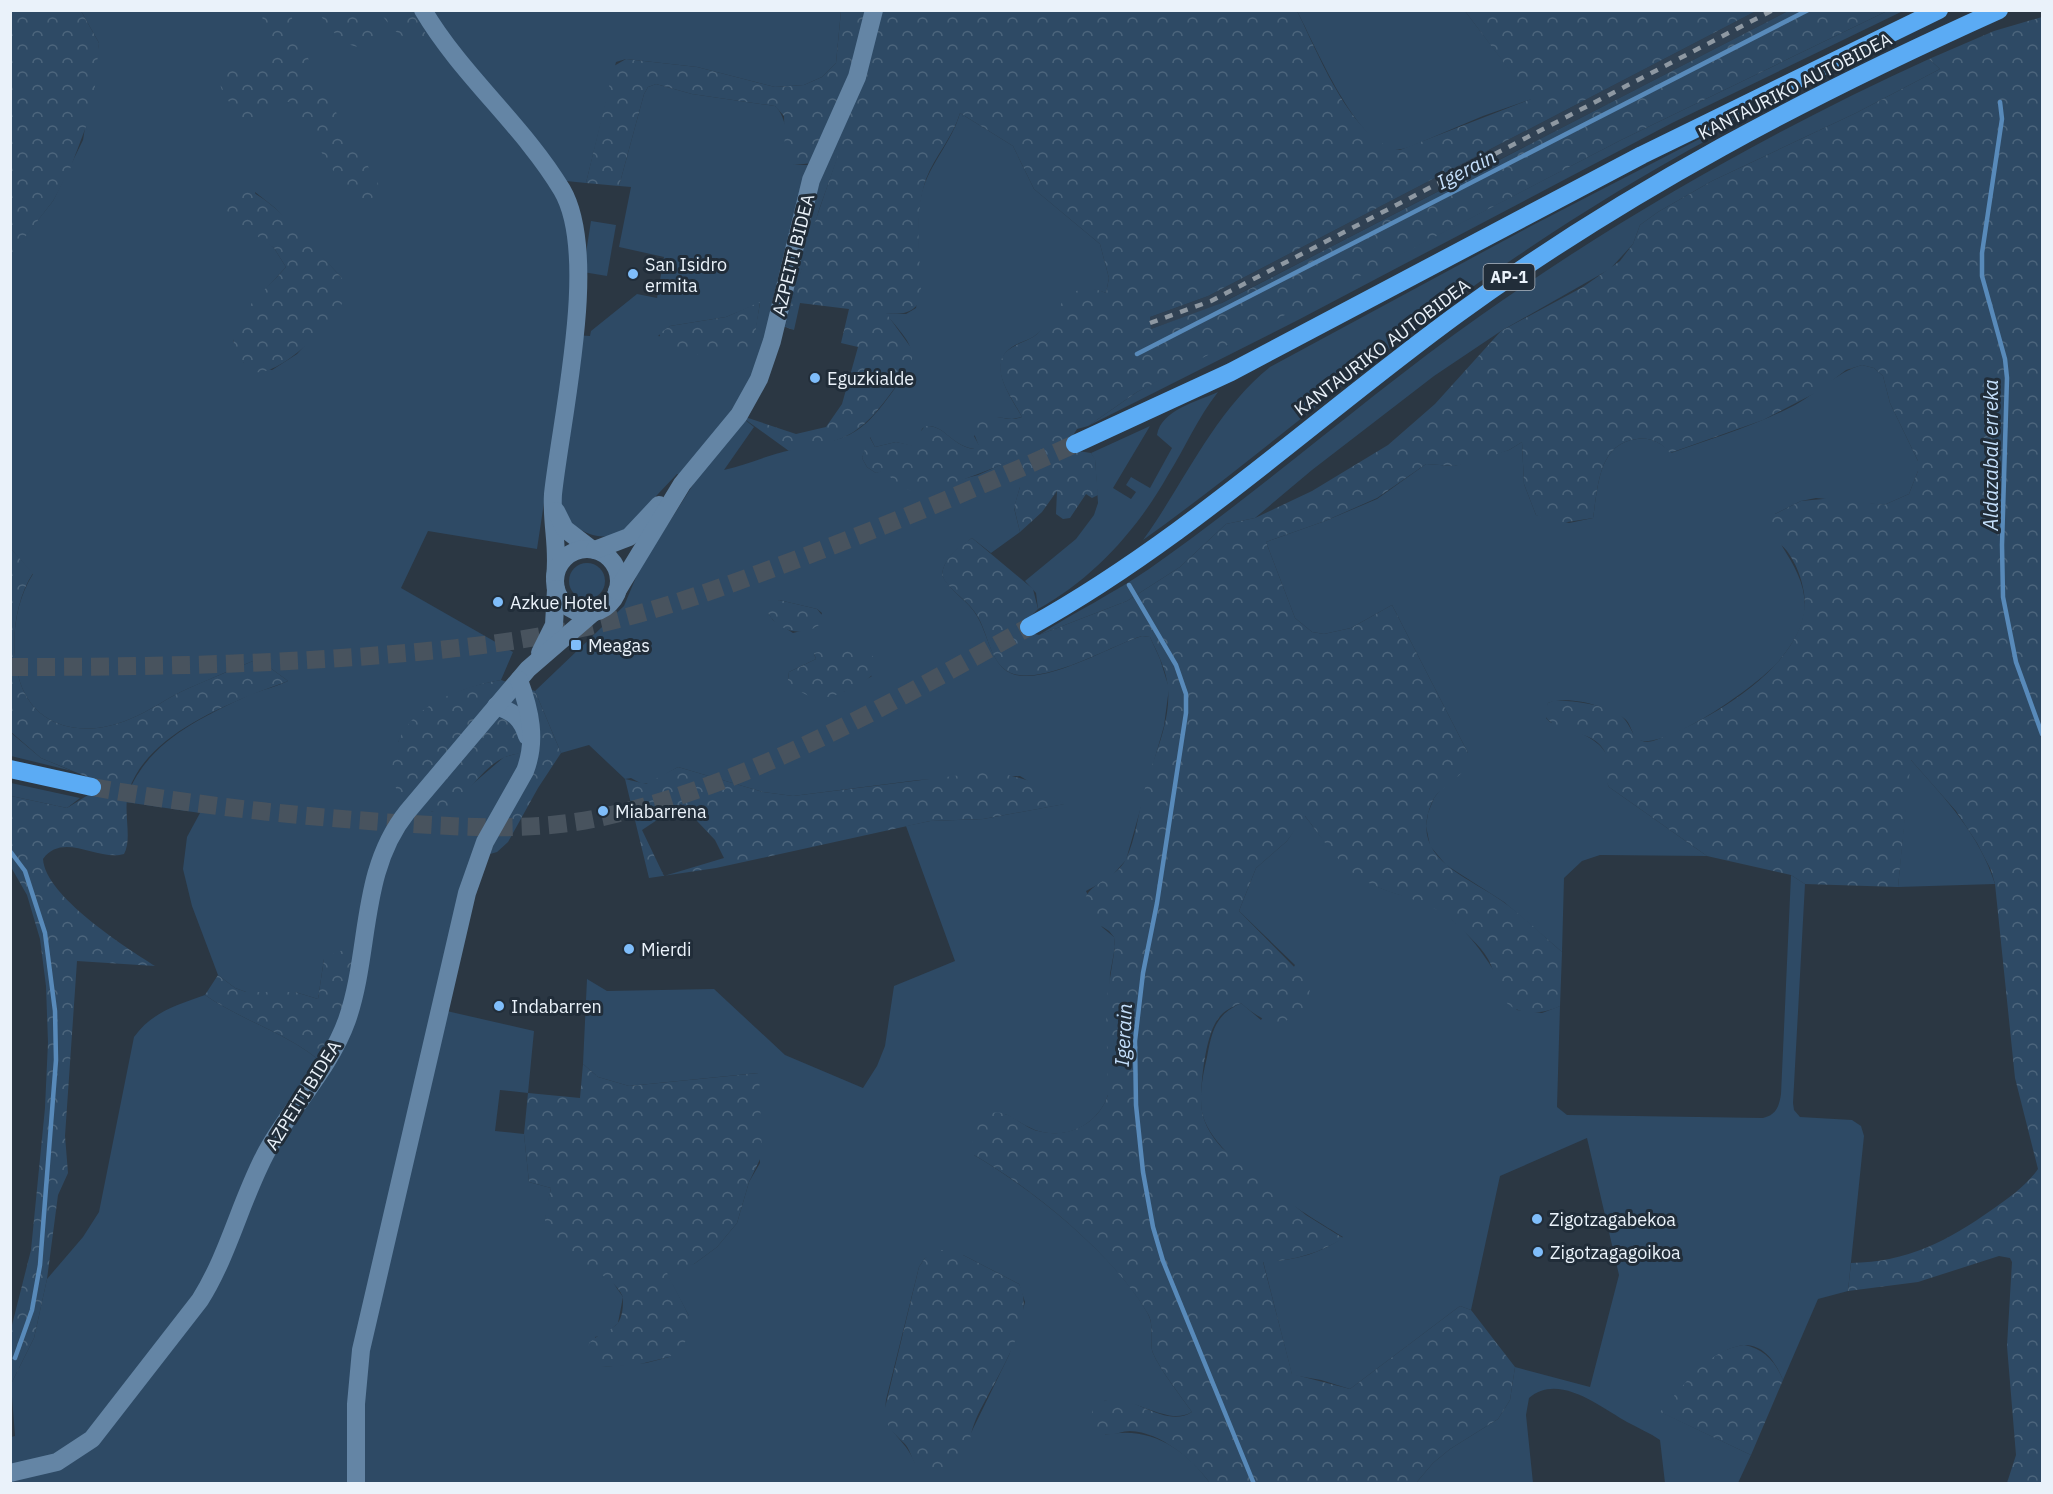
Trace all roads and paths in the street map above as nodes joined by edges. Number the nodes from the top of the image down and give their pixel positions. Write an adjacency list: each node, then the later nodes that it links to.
1 (423, 10): 7 (main road, AZPEITI BIDEA)
2 (874, 10): 6 (main road, AZPEITI BIDEA)
3 (1939, 10): 5 (highway, KANTAURIKO AUTOBIDEA / AP-1)
4 (1999, 10): 12 (highway, KANTAURIKO AUTOBIDEA / AP-1)
5 (1075, 444)
6 (682, 484): 8 (main road, AZPEITI BIDEA); 10 (main road, AZPEITI BIDEA)
7 (552, 494): 8 (main road); 9 (main road, AZPEITI BIDEA)
8 (593, 550): 9 (main road); 10 (main road)
9 (556, 582): 11 (main road); 13 (main road, AZPEITI BIDEA)
10 (617, 591): 11 (main road)
11 (594, 612): 13 (main road, AZPEITI BIDEA)
12 (1029, 627)
13 (525, 674): 14 (main road, AZPEITI BIDEA); 15 (main road)
14 (496, 706): 15 (main road); 18 (main road, AZPEITI BIDEA)
15 (530, 750): 19 (main road)
16 (10, 769): 17 (highway)
17 (92, 787)
18 (10, 1473)
19 (356, 1484)

